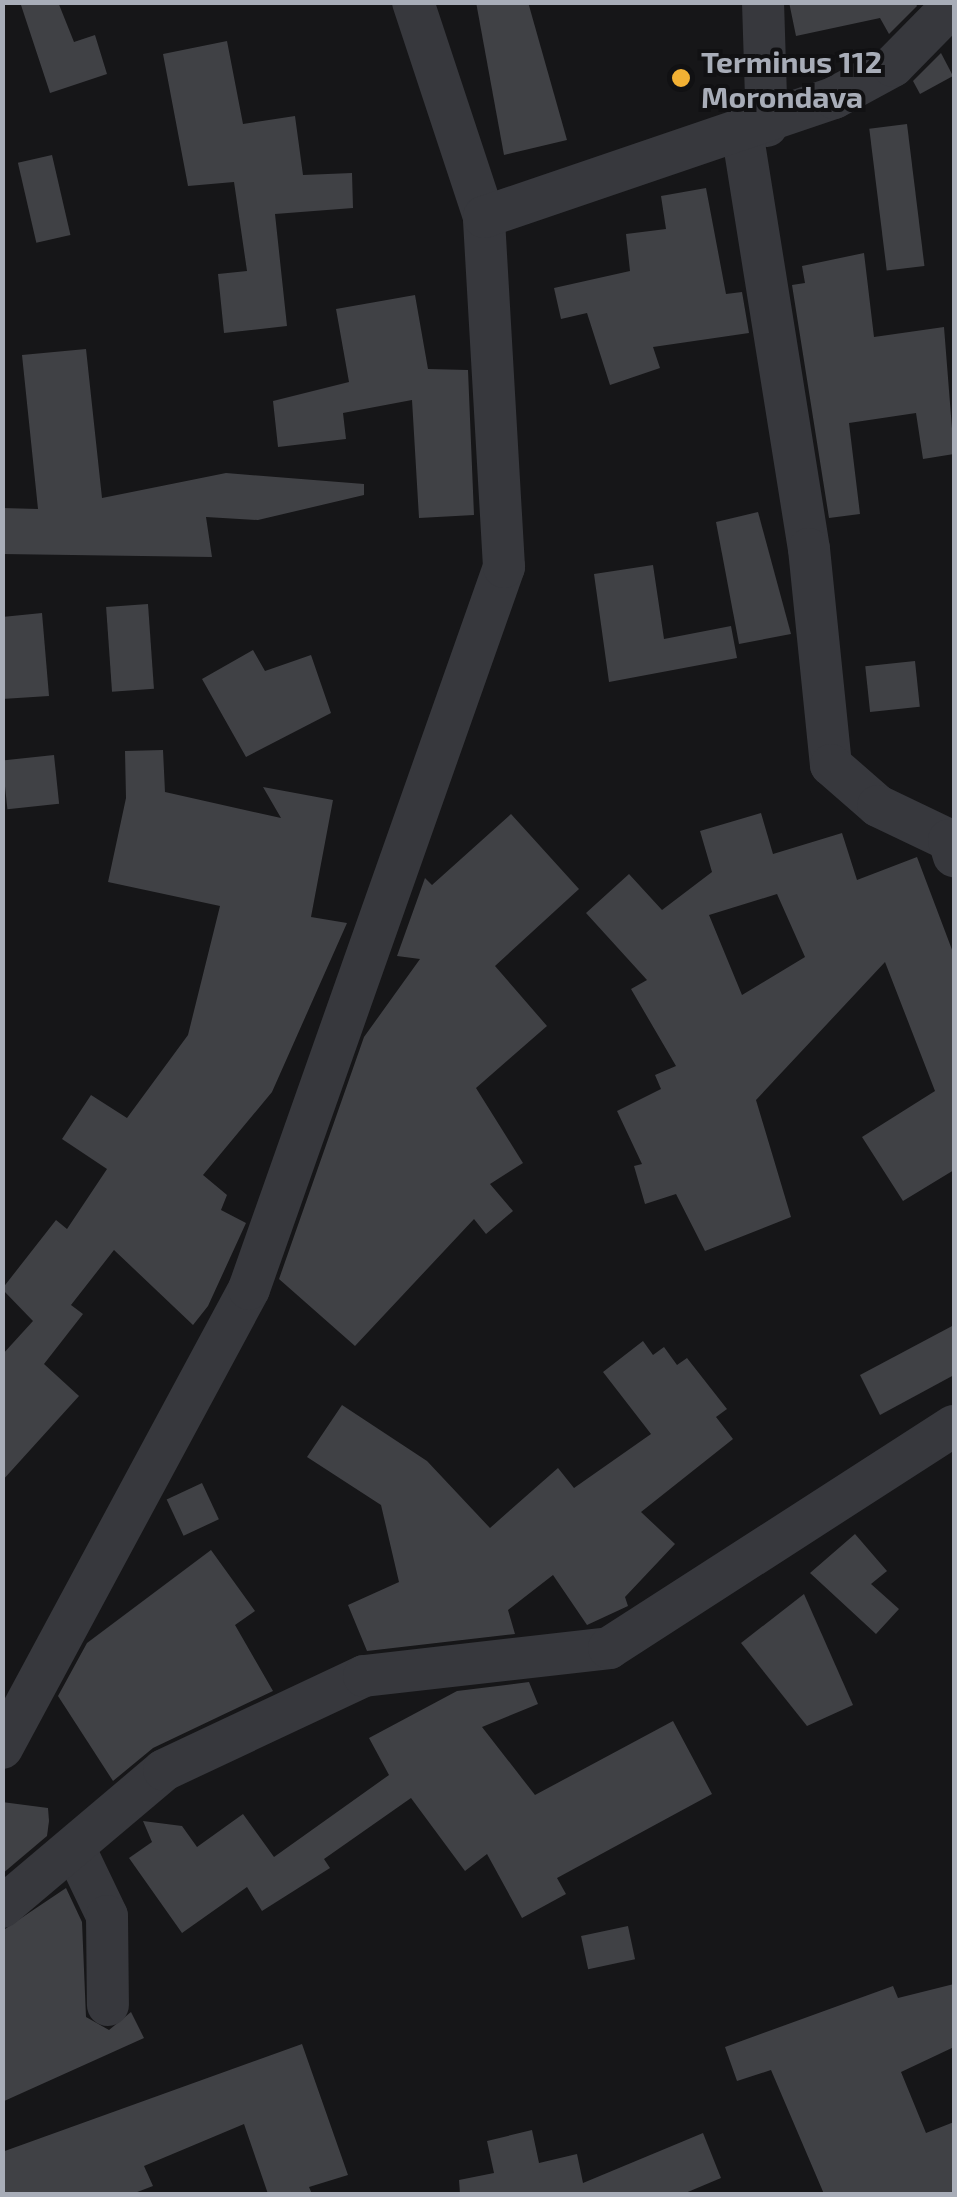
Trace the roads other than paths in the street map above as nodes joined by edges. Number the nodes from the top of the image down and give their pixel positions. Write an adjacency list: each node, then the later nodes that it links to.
1 (412, 2): 5 (street)
2 (763, 2): 4 (street)
3 (954, 4): 4 (street)
4 (754, 128): 5 (street); 6 (street)
5 (484, 216): 8 (street)
6 (954, 856)
7 (954, 1426): 9 (street)
8 (2, 1748)
9 (74, 1847): 10 (street); 11 (street)
10 (2, 1908)
11 (108, 2005)

